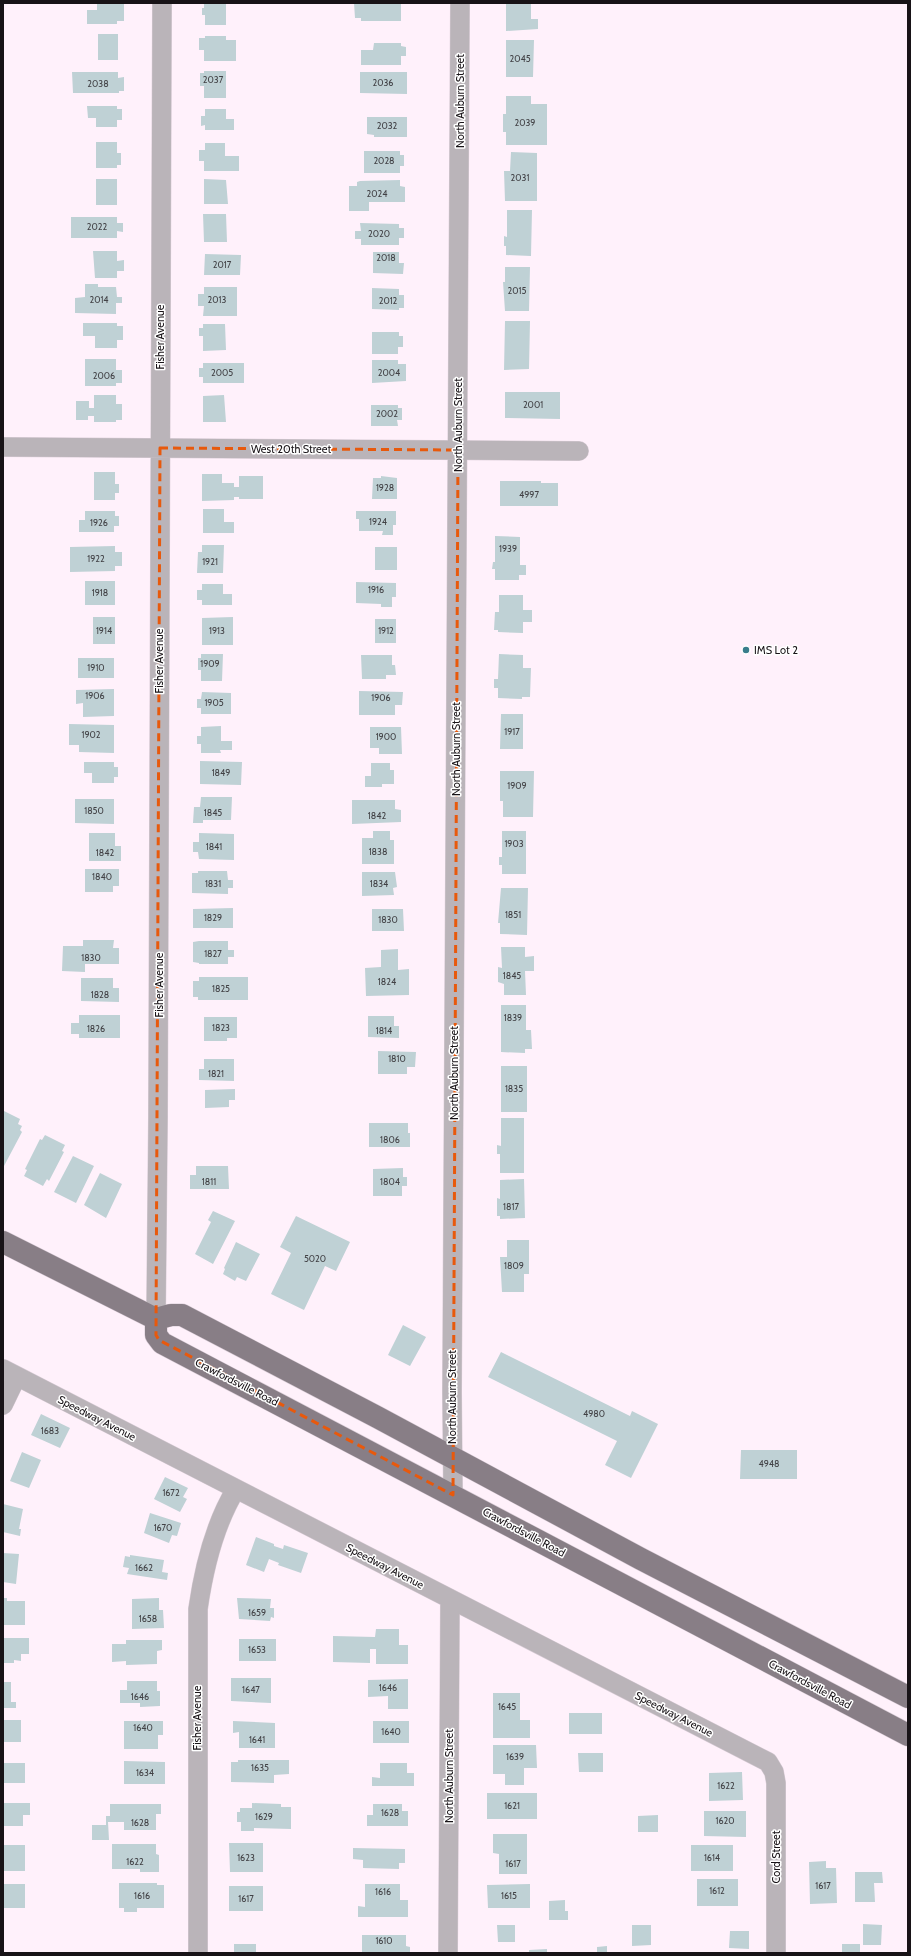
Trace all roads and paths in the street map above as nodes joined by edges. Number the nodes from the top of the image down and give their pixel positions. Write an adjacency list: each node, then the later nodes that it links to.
1 (162, 3): 4 (street, Fisher Avenue)
2 (460, 3): 5 (street, North Auburn Street)
3 (3, 447): 4 (street, West 20th Street)
4 (160, 448): 5 (street, West 20th Street); 8 (street, Fisher Avenue)
5 (458, 450): 6 (street, West 20th Street); 11 (street, North Auburn Street)
6 (579, 451)
7 (3, 1242): 8 (main road)
8 (156, 1319): 11 (main road); 13 (main road, Crawfordsville Road)
9 (10, 1372): 10 (street); 12 (street, Speedway Avenue)
10 (3, 1405)
11 (452, 1457): 13 (street, North Auburn Street); 15 (main road)
12 (236, 1489): 14 (street, Speedway Avenue); 18 (street, Fisher Avenue)
13 (453, 1495): 16 (main road, Crawfordsville Road)
14 (450, 1599): 17 (street, Speedway Avenue); 19 (street, North Auburn Street)
15 (908, 1697)
16 (908, 1735)
17 (768, 1762): 20 (street, Cord Street)
18 (198, 1953)
19 (448, 1953)
20 (776, 1953)

